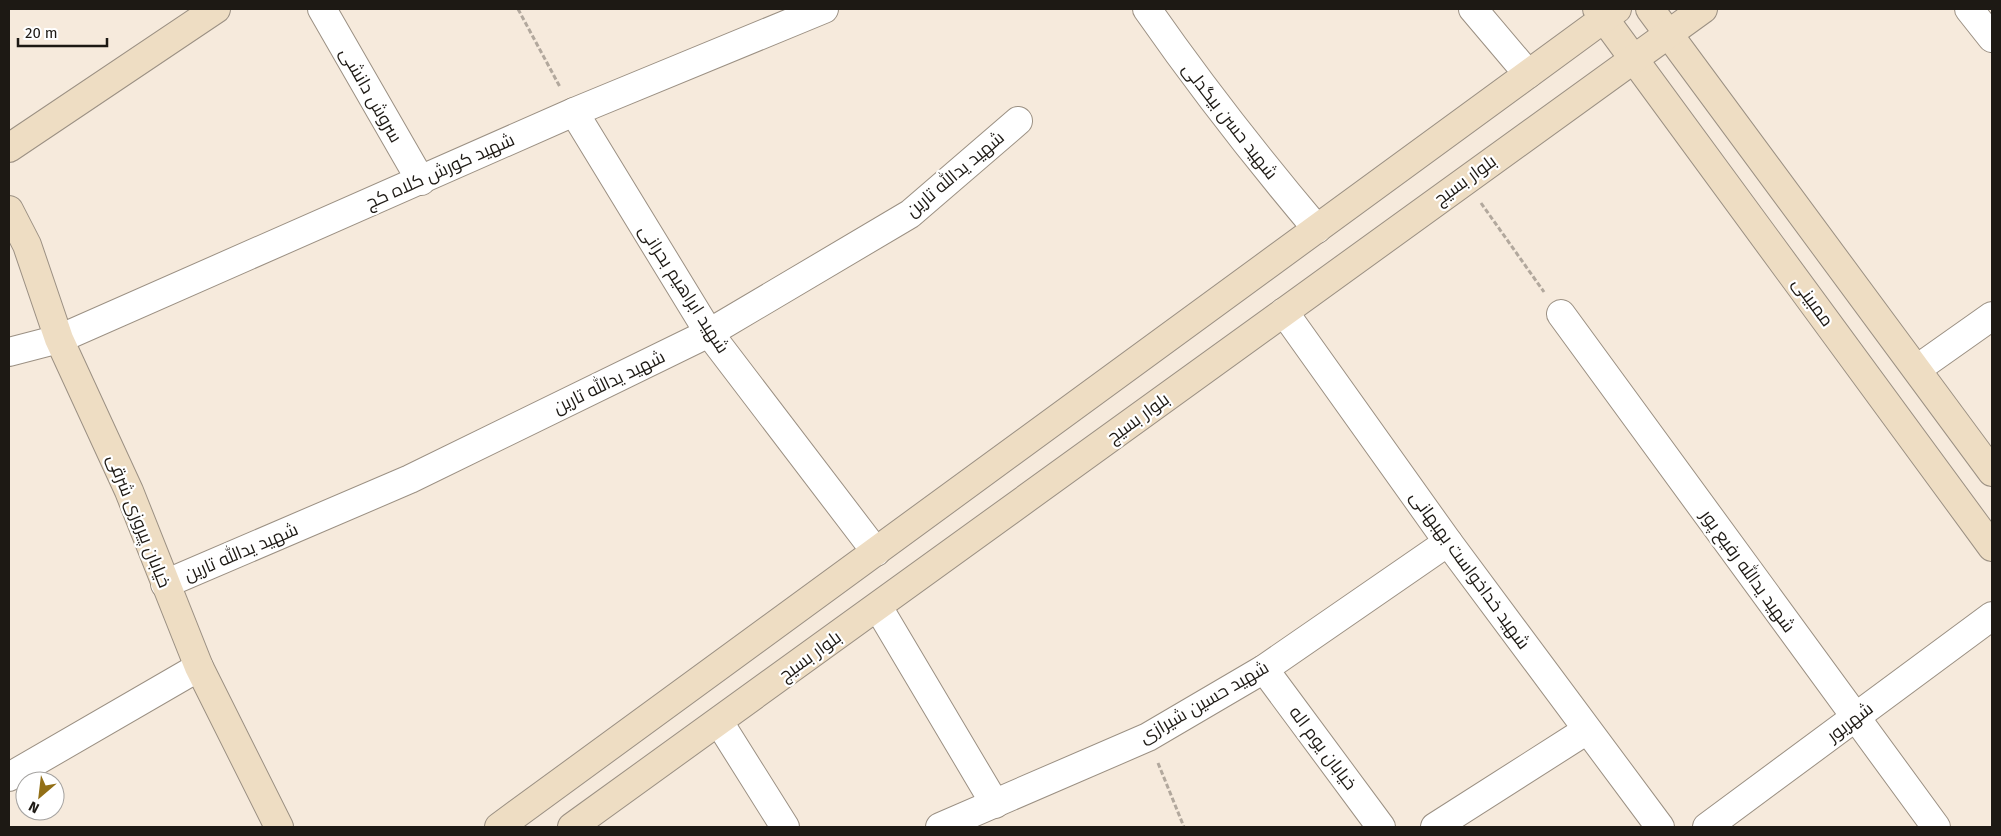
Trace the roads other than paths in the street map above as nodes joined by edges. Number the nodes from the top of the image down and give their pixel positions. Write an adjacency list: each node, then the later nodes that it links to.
1 (216, 9): 16 (main road)
2 (322, 9): 17 (street, سروش دانشی)
3 (824, 9): 14 (street, شهید کورش کلاه کج)
4 (1147, 9): 19 (street, شهید حسن بیگدلی)
5 (1473, 9): 13 (street)
6 (1650, 9): 10 (main road)
7 (1703, 9): 10 (main road, بلوار بسیج)
8 (1969, 9): 11 (street)
9 (1606, 12): 12 (main road, ممبینی); 13 (main road)
10 (1668, 34): 12 (main road, بلوار بسیج); 26 (main road)
11 (1992, 38)
12 (1633, 58): 20 (main road, بلوار بسیج); 29 (main road, ممبینی)
13 (1528, 74): 19 (main road)
14 (574, 112): 17 (street, شهید کورش کلاه کج); 23 (street, شهید ابراهیم بحرانی)
15 (1018, 121): 23 (street, شهید یدالله تارین)
16 (9, 148)
17 (421, 181): 24 (street, شهید کورش کلاه کج)
18 (9, 210): 24 (main road, خیابان پیروزی شرقی)
19 (1317, 229): 30 (main road)
20 (1284, 312): 28 (street, شهید خداخواست بهبهانی); 32 (main road, بلوار بسیج)
21 (1561, 314): 36 (street, شهید یدالله رفیع پور)
22 (1992, 316): 26 (street)
23 (709, 333): 30 (street, شهید ابراهیم بحرانی); 31 (street, شهید یدالله تارین)
24 (59, 339): 25 (street, شهید کورش کلاه کج); 31 (main road, خیابان پیروزی شرقی)
25 (9, 352)
26 (1917, 369): 27 (main road)
27 (1992, 472)
28 (1448, 542): 35 (street, شهید حسین شیرازی); 38 (street, شهید خداخواست بهبهانی)
29 (1992, 547)
30 (876, 552): 42 (main road)
31 (165, 584): 34 (main road, خیابان پیروزی شرقی)
32 (878, 607): 37 (main road, بلوار بسیج); 40 (street)
33 (1992, 616): 36 (street, شهریور)
34 (199, 667): 39 (street); 41 (main road, خیابان پیروزی شرقی)
35 (1264, 669): 40 (street, شهید حسین شیرازی); 46 (street, خیابان یوم اله)
36 (1855, 718): 49 (street, شهریور); 50 (street, شهید یدالله رفیع پور)
37 (719, 722): 43 (main road, بلوار بسیج); 44 (street)
38 (1588, 730): 47 (street); 48 (street, شهید خداخواست بهبهانی)
39 (9, 777)
40 (994, 804): 45 (street, شهید حسین شیرازی)
41 (279, 827)
42 (499, 827)
43 (572, 827)
44 (785, 827)
45 (940, 827)
46 (1381, 827)
47 (1435, 827)
48 (1660, 827)
49 (1707, 827)
50 (1936, 827)

